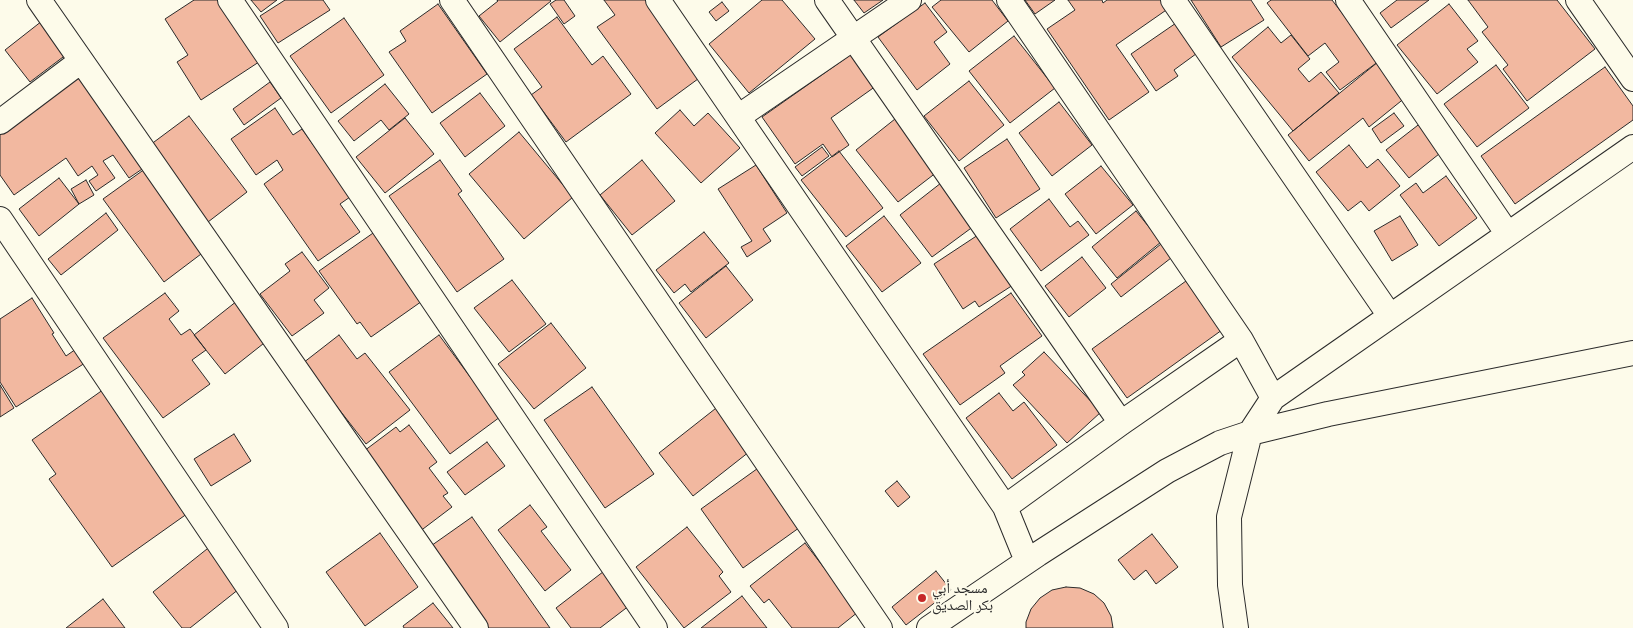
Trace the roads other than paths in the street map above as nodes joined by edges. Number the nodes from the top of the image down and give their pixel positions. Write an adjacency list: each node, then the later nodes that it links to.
1 (39, 0): 12 (street)
2 (230, 0): 29 (street)
3 (452, 0): 30 (street)
4 (658, 0): 14 (street)
5 (827, 0): 11 (street)
6 (910, 0): 11 (street)
7 (1009, 0): 20 (street)
8 (1173, 0): 19 (street)
9 (1348, 0): 18 (street)
10 (1578, 0): 13 (street)
11 (853, 38): 14 (street); 23 (street)
12 (81, 60): 15 (street); 28 (street)
13 (1633, 79)
14 (738, 117): 25 (street)
15 (0, 122)
16 (1633, 147): 18 (street)
17 (0, 219): 27 (street)
18 (1507, 233): 19 (street)
19 (1390, 316): 22 (street)
20 (1241, 340): 22 (street); 23 (street)
21 (1633, 353): 24 (street)
22 (1273, 398): 24 (street)
23 (1121, 423): 25 (street)
24 (1250, 433): 26 (street); 32 (street)
25 (1005, 506): 26 (street)
26 (1027, 561): 31 (street)
27 (276, 628)
28 (476, 628)
29 (655, 628)
30 (880, 628)
31 (929, 628)
32 (1236, 628)

